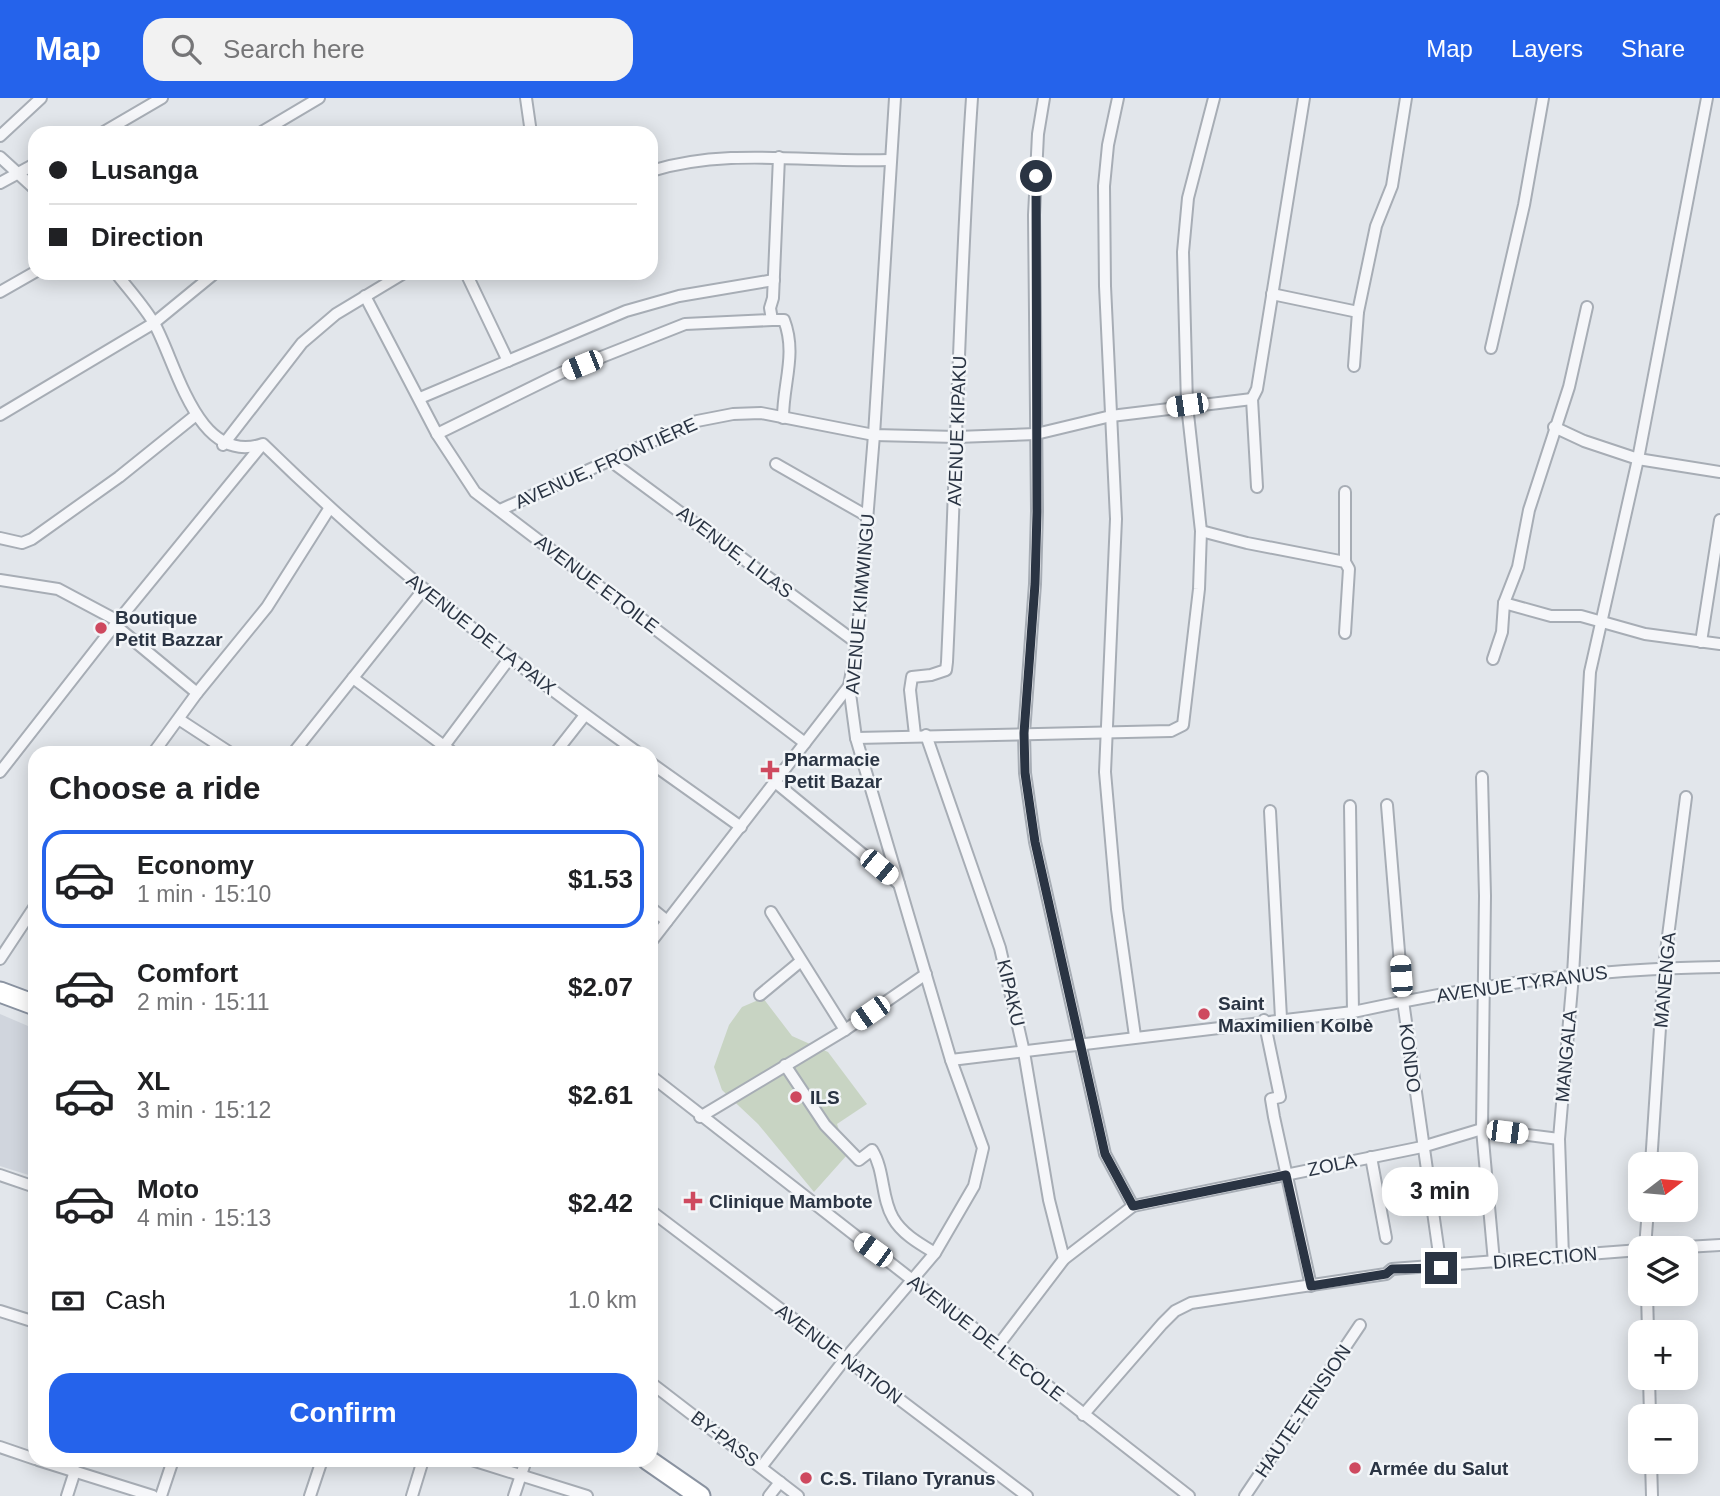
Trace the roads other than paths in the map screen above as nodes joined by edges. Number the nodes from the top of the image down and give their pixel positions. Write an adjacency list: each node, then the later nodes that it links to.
1 (41, 98): 17 (street)
2 (162, 98): 14 (street)
3 (319, 98): 15 (street)
4 (526, 98): 16 (street)
5 (895, 98): 20 (street, AVENUE KIMWINGU)
6 (972, 98): 53 (street, AVENUE KIPAKU)
7 (1044, 98): 51 (street)
8 (1118, 98): 47 (street)
9 (1214, 98): 44 (street)
10 (1304, 98): 33 (street)
11 (1406, 98): 36 (street)
12 (1544, 98): 39 (street)
13 (1707, 98): 56 (street, MANGALA)
14 (114, 126)
15 (272, 126)
16 (530, 126)
17 (0, 136)
18 (779, 157): 20 (street); 22 (street); 31 (street)
19 (0, 158): 23 (street)
20 (889, 160): 52 (street, AVENUE KIMWINGU)
21 (28, 167): 23 (street)
22 (658, 170)
23 (18, 172): 24 (street); 25 (street)
24 (28, 182)
25 (0, 183)
26 (28, 276): 32 (street)
27 (121, 280): 38 (street)
28 (206, 280): 38 (street)
29 (392, 280): 34 (street)
30 (469, 280): 40 (street)
31 (774, 280): 37 (street); 40 (street)
32 (0, 292)
33 (1272, 294): 36 (street); 43 (street)
34 (365, 296): 42 (street, AVENUE ETOILE); 55 (street)
35 (1587, 307): 49 (street)
36 (1358, 312): 41 (street)
37 (772, 320): 48 (street); 50 (street)
38 (154, 323): 45 (street); 46 (street)
39 (1491, 348)
40 (508, 361): 42 (street)
41 (1354, 366)
42 (420, 398): 50 (street, AVENUE ETOILE)
43 (1252, 399): 44 (street, AVENUE, FRONTIÈRE); 60 (street)
44 (1187, 405): 47 (street, AVENUE, FRONTIÈRE); 66 (street)
45 (0, 415)
46 (196, 415): 55 (street); 67 (street)
47 (1111, 416): 51 (street, AVENUE, FRONTIÈRE); 85 (street)
48 (783, 418): 52 (street, AVENUE, FRONTIÈRE); 57 (street, AVENUE, FRONTIÈRE)
49 (1554, 427): 56 (street); 71 (street)
50 (437, 434): 63 (street, AVENUE ETOILE)
51 (1036, 434): 53 (street, AVENUE, FRONTIÈRE); 86 (street)
52 (874, 435): 53 (street, AVENUE, FRONTIÈRE); 64 (street, AVENUE KIMWINGU)
53 (957, 437): 87 (street, AVENUE KIPAKU)
54 (263, 444): 55 (street); 62 (street, AVENUE DE LA PAIX); 73 (street)
55 (223, 445)
56 (1638, 459): 59 (street); 72 (street, MANGALA)
57 (612, 462): 63 (street, AVENUE, FRONTIÈRE); 76 (street, AVENUE, LILAS)
58 (776, 464): 64 (street)
59 (1720, 472)
60 (1257, 487)
61 (1345, 492): 68 (street)
62 (329, 509): 70 (street, AVENUE DE LA PAIX); 82 (street)
63 (500, 510): 89 (street, AVENUE ETOILE)
64 (867, 516): 76 (street, AVENUE KIMWINGU)
65 (1720, 520): 75 (street)
66 (1201, 531): 68 (street); 85 (street)
67 (0, 538)
68 (1345, 562): 74 (street)
69 (0, 580): 73 (street)
70 (422, 590): 78 (street, AVENUE DE LA PAIX); 80 (street)
71 (1504, 603): 72 (street); 79 (street)
72 (1602, 621): 75 (street); 117 (street, MANGALA)
73 (116, 623): 82 (street); 98 (street)
74 (1345, 633)
75 (1701, 642): 77 (street)
76 (857, 643): 81 (street, AVENUE KIMWINGU)
77 (1720, 644)
78 (509, 659): 83 (street, AVENUE DE LA PAIX); 94 (street)
79 (1493, 659)
80 (353, 678): 92 (street); 93 (street)
81 (849, 686): 88 (street, AVENUE KIMWINGU); 89 (street)
82 (197, 694): 84 (street)
83 (585, 715): 95 (street); 96 (street, AVENUE DE LA PAIX)
84 (180, 720): 90 (street); 91 (street)
85 (1106, 732): 86 (street); 127 (street)
86 (1024, 733): 87 (street); 128 (street)
87 (920, 735): 88 (street); 129 (street, KIPAKU)
88 (856, 738): 106 (street, AVENUE KIMWINGU)
89 (805, 743): 100 (street)
90 (159, 746)
91 (220, 746)
92 (299, 746)
93 (439, 746)
94 (448, 746)
95 (561, 746)
96 (629, 746)
97 (658, 767): 105 (street)
98 (0, 772)
99 (1482, 777): 118 (street)
100 (775, 782): 105 (street); 106 (street)
101 (1686, 797): 114 (street, MANENGA)
102 (1387, 805): 121 (street, KONDO)
103 (1350, 806): 123 (street)
104 (1270, 811): 124 (street)
105 (741, 827): 110 (street)
106 (900, 884): 116 (street, AVENUE KIMWINGU)
107 (771, 912): 113 (street)
108 (658, 914): 110 (street)
109 (28, 917): 112 (street)
110 (667, 921): 111 (street)
111 (658, 933)
112 (0, 959)
113 (801, 961): 120 (street); 126 (street)
114 (1664, 967): 115 (street, AVENUE TYRANUS); 117 (street, AVENUE TYRANUS); 137 (street, MANENGA)
115 (1720, 967)
116 (926, 974): 126 (street); 130 (street, AVENUE KIMWINGU)
117 (1573, 975): 118 (street, AVENUE TYRANUS); 135 (street, MANGALA)
118 (1484, 990): 121 (street, AVENUE TYRANUS); 134 (street)
119 (0, 992): 122 (highway)
120 (760, 995)
121 (1403, 1001): 123 (street, AVENUE TYRANUS); 136 (street, KONDO)
122 (28, 1002)
123 (1353, 1012): 124 (street, AVENUE TYRANUS)
124 (1281, 1018): 125 (street, AVENUE TYRANUS)
125 (1264, 1020): 127 (street, AVENUE TYRANUS); 140 (street)
126 (845, 1030): 131 (street)
127 (1135, 1036): 128 (street, AVENUE TYRANUS)
128 (1081, 1044): 129 (street, AVENUE TYRANUS); 142 (street)
129 (1024, 1052): 130 (street, AVENUE TYRANUS); 150 (street, KIPAKU)
130 (951, 1060): 148 (street, AVENUE KIMWINGU)
131 (785, 1065): 133 (street); 148 (street)
132 (658, 1082): 133 (street, AVENUE DE L'ECOLE)
133 (700, 1117): 153 (street, AVENUE DE L'ECOLE)
134 (1482, 1129): 135 (street, ZOLA); 136 (street, ZOLA); 151 (street)
135 (1559, 1139): 149 (street, MANGALA)
136 (1422, 1147): 138 (street, ZOLA); 152 (street, KONDO)
137 (1652, 1152)
138 (1371, 1157): 140 (street, ZOLA); 144 (street)
139 (0, 1175): 141 (street)
140 (1286, 1175): 142 (street, ZOLA); 154 (street)
141 (28, 1184)
142 (1133, 1206): 150 (street, ZOLA)
143 (658, 1216): 159 (street, AVENUE NATION)
144 (1386, 1238)
145 (1720, 1245): 146 (street)
146 (1698, 1246)
147 (1628, 1251): 149 (street, DIRECTION)
148 (935, 1253): 153 (street, AVENUE KIMWINGU)
149 (1563, 1257): 151 (street, DIRECTION)
150 (1064, 1259): 158 (street, ZOLA)
151 (1494, 1262): 152 (street, DIRECTION)
152 (1441, 1268): 154 (street, DIRECTION)
153 (914, 1282): 158 (street, AVENUE DE L'ECOLE); 159 (street, AVENUE KIMWINGU)
154 (1311, 1286): 161 (street, DIRECTION)
155 (0, 1311): 156 (street)
156 (28, 1320)
157 (1360, 1325): 188 (street, HAUTE-TENSION)
158 (997, 1347): 161 (street, AVENUE DE L'ECOLE)
159 (845, 1359): 164 (street, AVENUE KIMWINGU); 186 (street, AVENUE NATION)
160 (658, 1388): 164 (street, BY-PASS)
161 (1083, 1415): 187 (street, AVENUE DE L'ECOLE)
162 (0, 1447): 163 (street)
163 (28, 1456)
164 (762, 1466): 175 (street, BY-PASS)
165 (62, 1467): 172 (street)
166 (171, 1467): 178 (street)
167 (320, 1467): 179 (street)
168 (421, 1467): 180 (street)
169 (498, 1467): 173 (street)
170 (523, 1467): 173 (street)
171 (658, 1467): 183 (highway)
172 (75, 1471): 176 (street); 177 (street)
173 (521, 1473): 181 (street); 182 (street)
174 (1651, 1474): 189 (street)
175 (780, 1482): 184 (street); 185 (street, BY-PASS)
176 (67, 1496)
177 (153, 1496)
178 (161, 1496)
179 (310, 1496)
180 (412, 1496)
181 (514, 1496)
182 (587, 1496)
183 (700, 1496)
184 (769, 1496)
185 (798, 1496)
186 (1027, 1496)
187 (1189, 1496)
188 (1245, 1496)
189 (1652, 1496)

